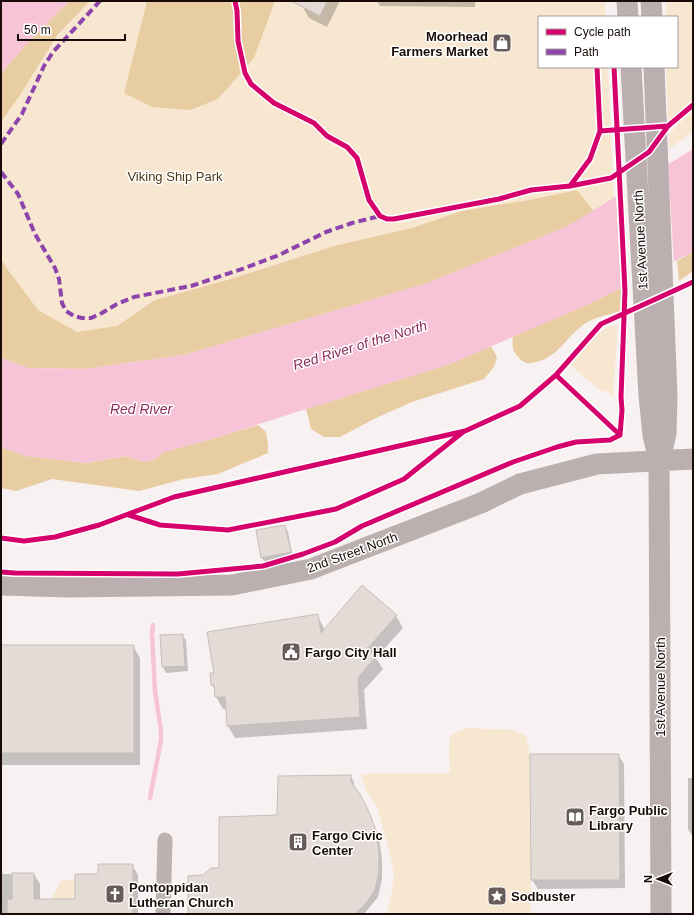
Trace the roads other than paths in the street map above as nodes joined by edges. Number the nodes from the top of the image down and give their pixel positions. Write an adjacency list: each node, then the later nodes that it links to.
1 (627, 1): 3 (street)
2 (651, 1): 4 (street)
3 (628, 16)
4 (652, 16)
5 (631, 68): 7 (street, 1st Avenue North)
6 (654, 68): 7 (street, 1st Avenue North)
7 (658, 395): 9 (street, 1st Avenue North)
8 (693, 459): 9 (street, 2nd Street North)
9 (659, 460): 10 (street, 2nd Street North); 13 (street, 1st Avenue North)
10 (1, 585)
11 (165, 840): 12 (street)
12 (163, 914)
13 (661, 914)

